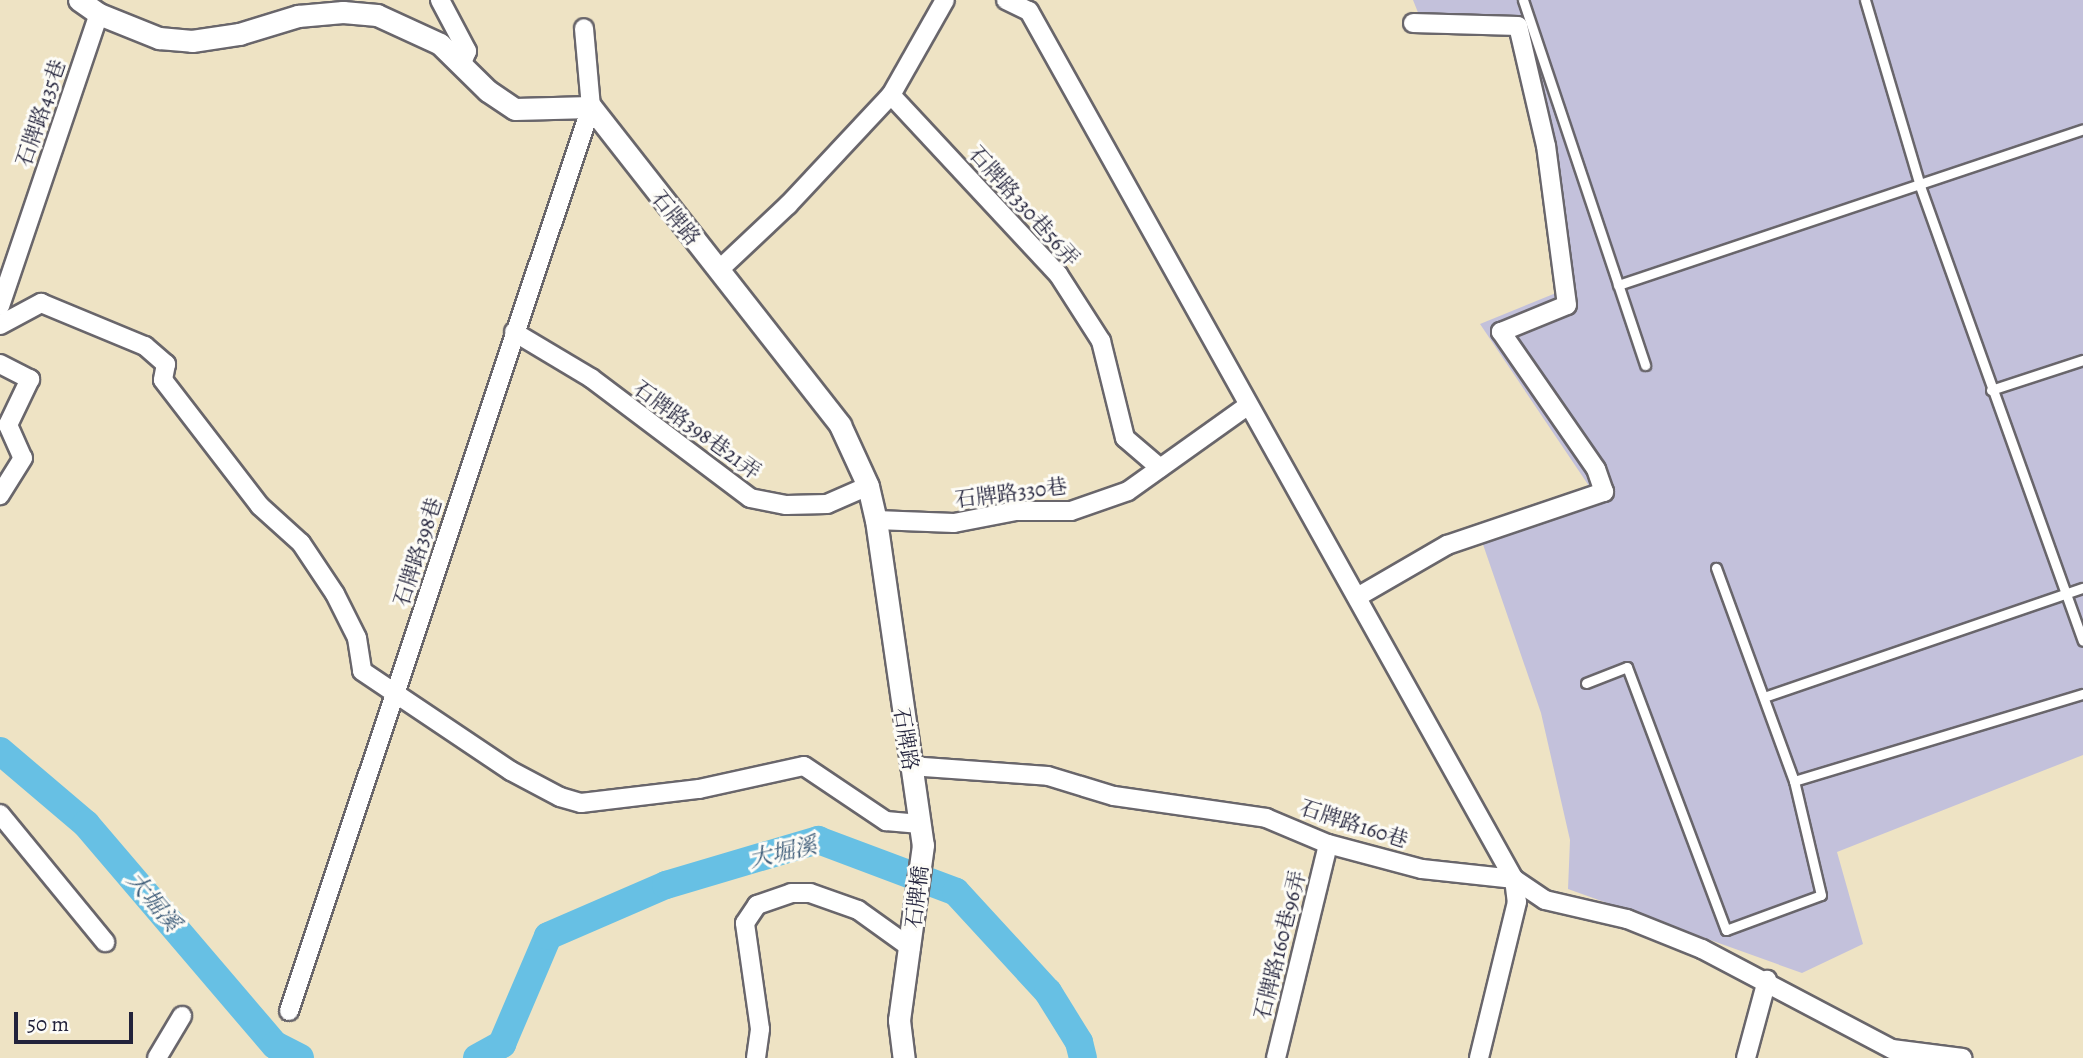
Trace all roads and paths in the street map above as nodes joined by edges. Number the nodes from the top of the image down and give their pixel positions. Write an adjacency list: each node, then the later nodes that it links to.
1 (79, 0): 7 (street)
2 (440, 0): 10 (street)
3 (945, 0): 11 (street)
4 (1006, 0): 24 (street)
5 (1523, 0): 16 (lane)
6 (1865, 0): 14 (lane)
7 (99, 14): 10 (street); 17 (street, 石牌路435巷)
8 (1413, 23): 32 (street)
9 (584, 28): 12 (street)
10 (461, 63): 12 (street)
11 (891, 94): 15 (street); 25 (street, 石牌路330巷56弄)
12 (591, 107): 15 (street, 石牌路); 19 (street, 石牌路398巷)
13 (2083, 129): 14 (lane)
14 (1920, 186): 16 (lane); 23 (lane)
15 (719, 270): 26 (street, 石牌路)
16 (1618, 285): 22 (lane)
17 (0, 306)
18 (0, 325): 36 (street)
19 (514, 332): 26 (street, 石牌路398巷21弄); 36 (street, 石牌路398巷)
20 (2083, 360): 23 (lane)
21 (0, 364): 27 (street)
22 (1645, 365)
23 (1992, 390): 31 (lane)
24 (1247, 406): 25 (street, 石牌路330巷); 32 (street)
25 (1160, 468): 28 (street, 石牌路330巷)
26 (868, 485): 28 (street, 石牌路)
27 (0, 495)
28 (876, 520): 38 (street, 石牌路)
29 (1716, 568): 37 (lane)
30 (2083, 588): 31 (lane)
31 (2067, 593): 33 (lane); 37 (lane)
32 (1359, 596): 43 (street)
33 (2083, 641)
34 (1586, 683): 39 (lane)
35 (2083, 694): 39 (lane)
36 (394, 696): 41 (street); 47 (street, 石牌路398巷)
37 (1764, 697): 39 (lane)
38 (910, 766): 41 (street, 石牌路); 42 (street, 石牌路160巷)
39 (1794, 781)
40 (0, 814): 44 (street)
41 (921, 835): 45 (street, 石牌橋)
42 (1328, 844): 43 (street, 石牌路160巷); 52 (street, 石牌路160巷96弄)
43 (1514, 879): 46 (street, 石牌路160巷); 53 (street)
44 (105, 942)
45 (911, 948): 50 (street); 51 (street)
46 (1767, 979): 54 (street); 55 (street, 石牌路160巷)
47 (289, 1011)
48 (182, 1016): 49 (street)
49 (157, 1058)
50 (756, 1058)
51 (904, 1058)
52 (1276, 1058)
53 (1479, 1058)
54 (1746, 1058)
55 (1962, 1058)

